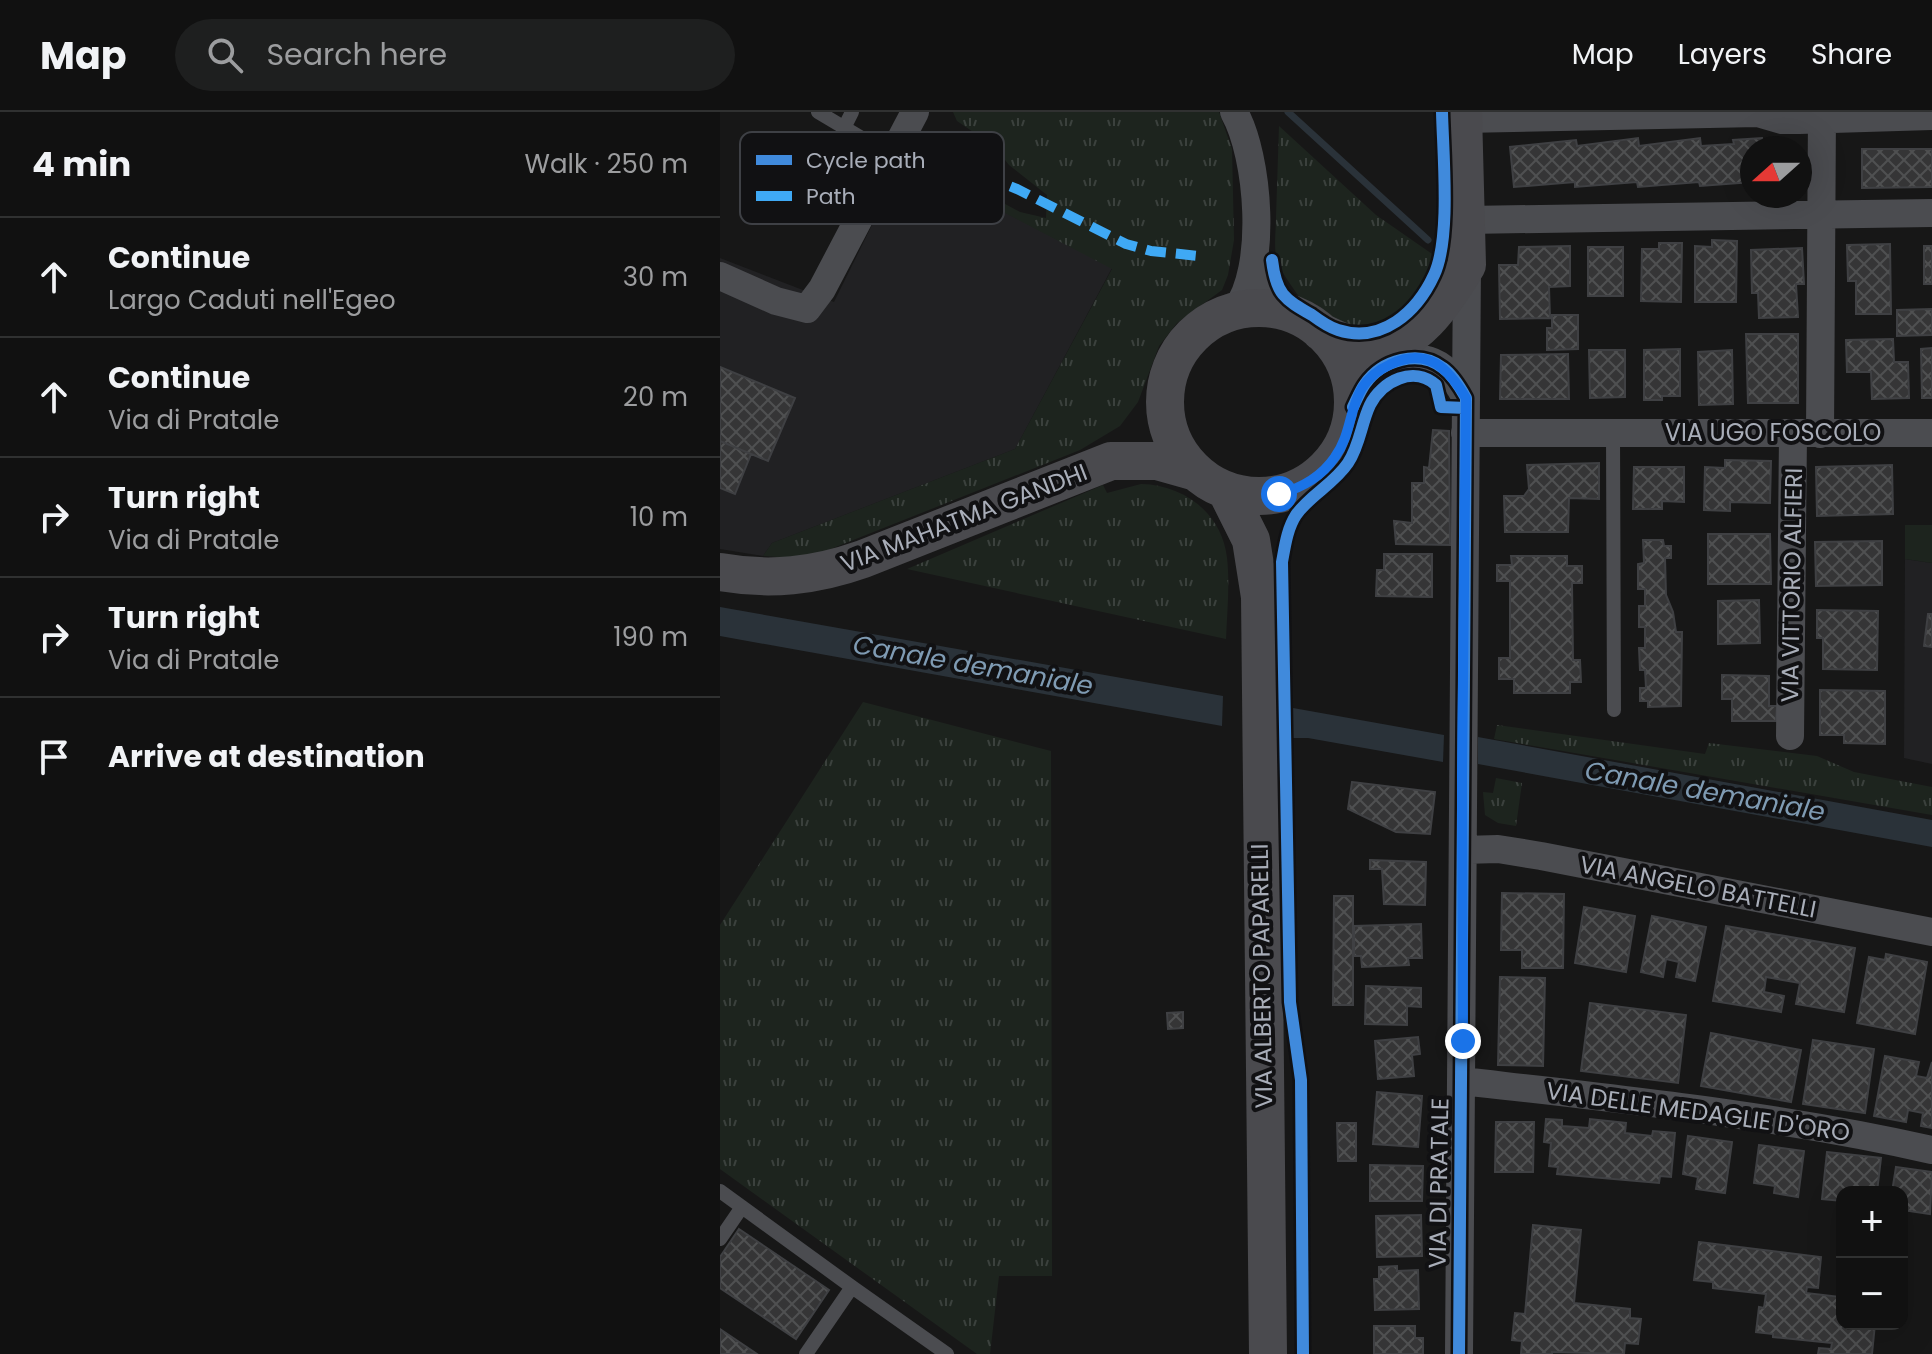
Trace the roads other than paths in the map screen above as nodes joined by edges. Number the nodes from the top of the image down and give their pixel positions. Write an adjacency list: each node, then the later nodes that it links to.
1 (818, 112): 11 (lane)
2 (852, 112): 11 (lane)
3 (915, 112): 13 (street)
4 (1234, 112): 20 (street)
5 (1740, 112): 6 (street); 9 (street)
6 (1602, 115): 8 (street)
7 (1889, 115): 9 (street); 10 (street)
8 (1463, 116): 16 (main road, VIA DI PRATALE)
9 (1822, 116): 15 (street, VIA VITTORIO ALFIERI)
10 (1932, 116)
11 (844, 128): 12 (lane)
12 (851, 132)
13 (905, 132)
14 (1932, 213): 15 (street)
15 (1822, 215): 16 (street); 28 (street, VIA VITTORIO ALFIERI)
16 (1467, 220): 18 (main road, VIA DI PRATALE)
17 (856, 224): 19 (street)
18 (1467, 265): 21 (main road); 23 (street, VIA DI PRATALE)
19 (720, 276)
20 (1253, 310): 21 (main road); 22 (main road)
21 (1321, 332): 24 (main road)
22 (1167, 387): 29 (main road, VIA MAHATMA GANDHI); 31 (main road)
23 (1466, 398): 24 (street); 25 (street, VIA DI PRATALE)
24 (1353, 407): 30 (main road)
25 (1465, 433): 26 (street, VIA UGO FOSCOLO); 36 (street, VIA DI PRATALE)
26 (1613, 433): 28 (street, VIA UGO FOSCOLO); 34 (lane)
27 (1932, 433): 28 (street, VIA UGO FOSCOLO)
28 (1806, 434): 35 (street, VIA VITTORIO ALFIERI)
29 (1111, 461): 31 (main road, VIA MAHATMA GANDHI); 32 (main road, VIA MAHATMA GANDHI)
30 (1320, 473): 31 (main road); 33 (main road, VIA ALBERTO PAPARELLI)
31 (1211, 481): 33 (main road, VIA ALBERTO PAPARELLI)
32 (720, 572)
33 (1260, 597): 46 (main road, VIA ALBERTO PAPARELLI)
34 (1614, 710)
35 (1790, 736)
36 (1463, 850): 37 (street, VIA ANGELO BATTELLI); 38 (street, VIA DI PRATALE)
37 (1932, 932)
38 (1462, 1081): 39 (street, VIA DELLE MEDAGLIE D'ORO); 47 (street, VIA DI PRATALE)
39 (1932, 1150)
40 (720, 1191): 41 (lane)
41 (742, 1207): 42 (lane); 43 (lane)
42 (720, 1239)
43 (852, 1287): 44 (lane); 45 (lane)
44 (806, 1354)
45 (947, 1354)
46 (1268, 1354)
47 (1459, 1354)

